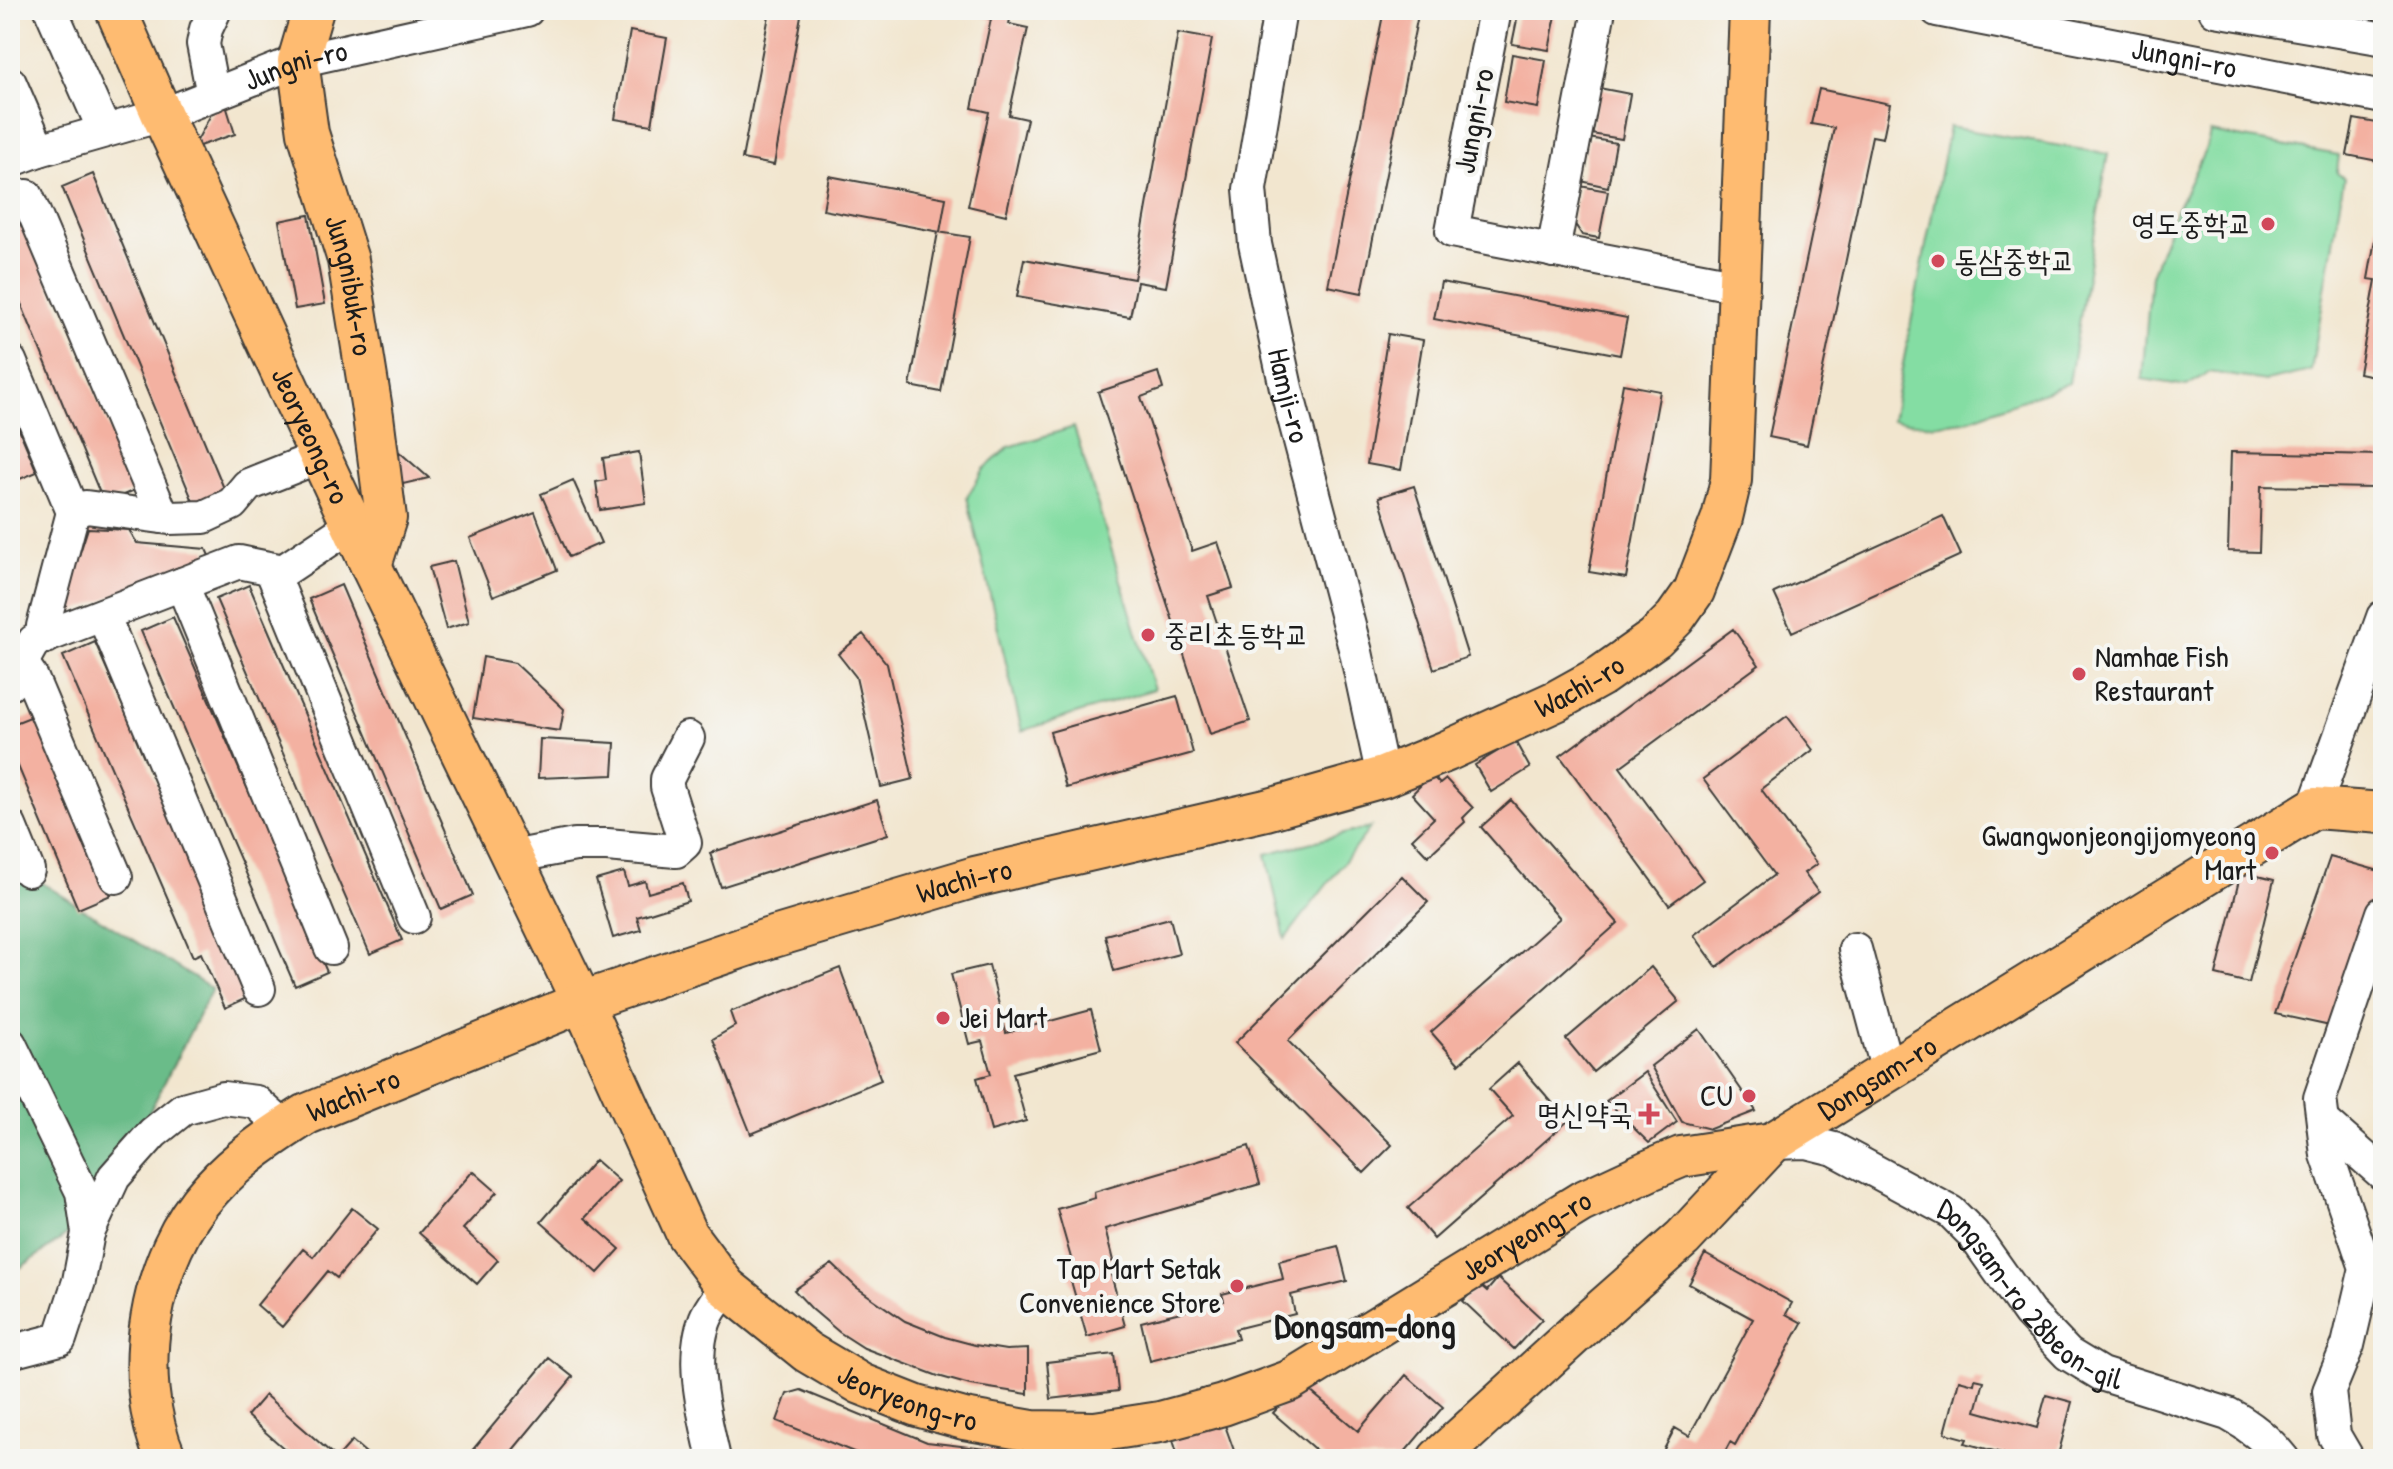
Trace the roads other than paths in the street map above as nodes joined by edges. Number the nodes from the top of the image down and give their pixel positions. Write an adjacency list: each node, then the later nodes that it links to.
1 (51, 10): 18 (street)
2 (116, 10): 17 (main road, Jeoryeong-ro)
3 (215, 10): 15 (street)
4 (313, 10): 13 (main road, Jungnibuk-ro)
5 (527, 10): 13 (street, Jungni-ro)
6 (1280, 10): 37 (street, Hamji-ro)
7 (1495, 10): 21 (street, Jungni-ro)
8 (1599, 10): 21 (street)
9 (1750, 10): 22 (main road, Wachi-ro)
10 (1937, 10): 16 (street, Jungni-ro)
11 (2215, 10): 12 (street)
12 (2379, 38)
13 (298, 61): 15 (street, Jungni-ro); 24 (main road, Jungnibuk-ro)
14 (10, 83): 19 (street)
15 (213, 95): 17 (street, Jungni-ro)
16 (2383, 97)
17 (162, 115): 18 (street, Jungni-ro); 25 (main road, Jeoryeong-ro)
18 (104, 130): 19 (street, Jungni-ro)
19 (24, 155)
20 (27, 196): 27 (street)
21 (1553, 251): 22 (street)
22 (1738, 286): 37 (main road, Wachi-ro)
23 (10, 361): 26 (street)
24 (373, 416): 25 (main road); 29 (main road, Jungnibuk-ro)
25 (318, 450): 27 (street); 28 (main road, Jeoryeong-ro)
26 (73, 512): 27 (street); 34 (street)
27 (163, 517)
28 (352, 525): 29 (main road, Jeoryeong-ro); 30 (street)
29 (371, 566): 41 (main road, Jeoryeong-ro)
30 (271, 569): 31 (street); 45 (street)
31 (182, 584): 32 (street); 46 (street)
32 (103, 615): 34 (street); 48 (street)
33 (2383, 617): 38 (street)
34 (46, 637): 35 (street)
35 (16, 673): 43 (street)
36 (688, 738): 41 (street)
37 (1383, 777): 49 (main road, Wachi-ro)
38 (2314, 808): 39 (main road); 51 (main road, Dongsam-ro)
39 (2383, 813)
40 (10, 826): 42 (street)
41 (512, 857): 49 (main road, Jeoryeong-ro)
42 (28, 870)
43 (116, 877)
44 (2383, 913): 52 (street)
45 (414, 917)
46 (331, 948)
47 (1855, 949): 51 (street)
48 (259, 989)
49 (582, 1002): 53 (main road, Wachi-ro); 57 (main road, Jeoryeong-ro)
50 (10, 1044): 56 (street)
51 (1888, 1072): 54 (main road, Dongsam-ro)
52 (2323, 1121): 55 (street); 63 (street)
53 (285, 1128): 56 (street); 59 (main road, Wachi-ro)
54 (1772, 1143): 57 (main road, Jeoryeong-ro); 61 (main road, Dongsam-ro); 62 (street, Dongsam-ro 28beon-gil)
55 (2383, 1174)
56 (88, 1233): 58 (street)
57 (726, 1287): 60 (street)
58 (10, 1352)
59 (166, 1459)
60 (714, 1459)
61 (1438, 1459)
62 (2283, 1459)
63 (2348, 1459)

